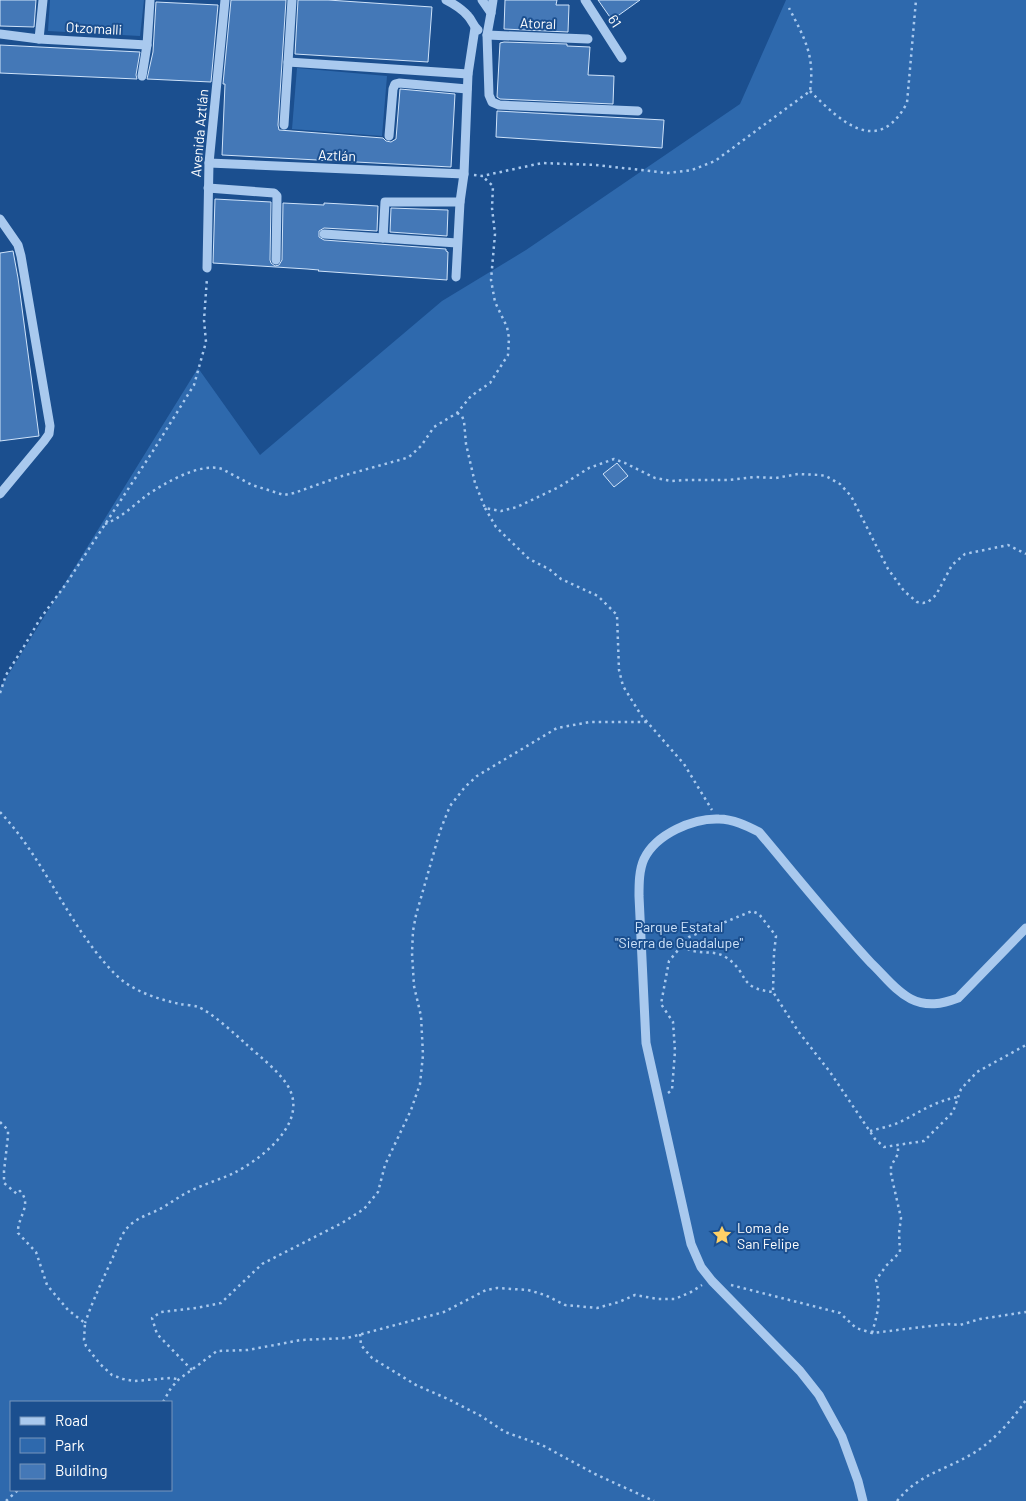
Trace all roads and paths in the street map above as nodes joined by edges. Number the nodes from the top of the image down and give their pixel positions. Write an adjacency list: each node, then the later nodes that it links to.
1 (43, 0): 15 (street)
2 (150, 0): 17 (street)
3 (225, 0): 27 (street, Avenida Aztlán)
4 (292, 0): 19 (street)
5 (446, 0): 12 (street)
6 (482, 0): 11 (street)
7 (493, 0): 11 (street)
8 (585, 0): 18 (street, 61)
9 (916, 0): 23 (path)
10 (789, 8): 23 (path)
11 (492, 13): 14 (street)
12 (475, 28): 14 (street); 20 (street)
13 (0, 34): 15 (street, Otzomalli)
14 (487, 35): 16 (street, Atoral); 24 (street)
15 (39, 39): 17 (street, Otzomalli)
16 (588, 39)
17 (147, 45): 21 (street)
18 (622, 58)
19 (288, 62): 20 (street); 25 (street)
20 (468, 74): 22 (street)
21 (142, 76)
22 (467, 89): 26 (street); 28 (street)
23 (810, 91): 29 (path)
24 (638, 111)
25 (284, 125)
26 (389, 136)
27 (208, 163): 28 (street, Aztlán); 30 (street, Avenida Aztlán)
28 (464, 174): 29 (path); 31 (street)
29 (482, 176): 39 (path)
30 (208, 188): 36 (street); 37 (street, Avenida Aztlán)
31 (460, 202): 34 (street); 35 (street)
32 (0, 219): 40 (street)
33 (324, 234): 34 (street)
34 (383, 238): 35 (street)
35 (458, 243): 38 (street)
36 (276, 260)
37 (207, 268): 42 (path)
38 (456, 277)
39 (457, 413): 41 (path); 42 (path)
40 (0, 494)
41 (485, 508): 43 (path); 45 (path)
42 (105, 524): 44 (path)
43 (1026, 554)
44 (0, 693)
45 (650, 722): 47 (path); 62 (path)
46 (0, 812): 59 (path)
47 (720, 819): 48 (street); 53 (street)
48 (1026, 928)
49 (682, 945): 50 (path); 50 (path); 53 (path)
50 (773, 992): 55 (path)
51 (1026, 1046): 52 (path)
52 (958, 1097): 55 (path); 56 (path)
53 (659, 1100): 57 (street)
54 (0, 1122): 59 (path)
55 (870, 1131): 56 (path)
56 (898, 1145): 60 (path)
57 (712, 1281): 60 (path); 61 (path); 69 (street)
58 (1026, 1312): 60 (path)
59 (85, 1323): 63 (path)
60 (872, 1333)
61 (360, 1334): 62 (path); 68 (path)
62 (192, 1370): 63 (path)
63 (178, 1380): 65 (path)
64 (1026, 1400): 70 (path)
65 (164, 1401)
66 (17, 1491): 67 (path)
67 (6, 1501)
68 (654, 1501)
69 (863, 1501)
70 (897, 1501)

